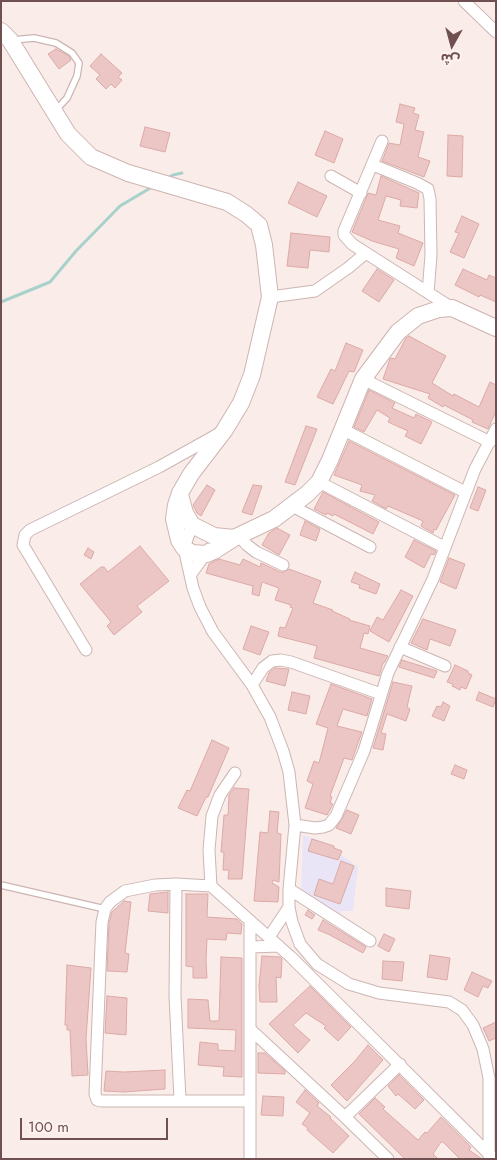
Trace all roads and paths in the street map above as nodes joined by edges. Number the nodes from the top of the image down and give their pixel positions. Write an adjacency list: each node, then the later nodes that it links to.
1 (464, 1): 2 (street)
2 (496, 32)
3 (6, 36): 4 (main road); 4 (lane)
4 (55, 112): 11 (main road)
5 (382, 141): 6 (street)
6 (374, 165): 8 (street); 10 (street)
7 (330, 176): 8 (street)
8 (361, 193): 9 (street)
9 (366, 253): 10 (street); 11 (street)
10 (428, 293): 12 (street)
11 (270, 297): 17 (main road)
12 (452, 308): 13 (main road); 14 (main road)
13 (496, 328)
14 (363, 379): 16 (main road); 18 (street)
15 (496, 429): 18 (street)
16 (344, 430): 19 (main road); 20 (street)
17 (224, 431): 21 (main road); 33 (street)
18 (490, 442): 20 (street)
19 (319, 482): 22 (main road); 27 (street)
20 (465, 492): 27 (street)
21 (180, 493): 23 (main road); 28 (main road)
22 (292, 506): 25 (main road); 26 (street)
23 (192, 525): 24 (main road); 28 (street)
24 (214, 536): 25 (main road); 29 (street)
25 (237, 537): 29 (main road); 30 (street)
26 (370, 547)
27 (444, 547): 32 (street)
28 (184, 548): 29 (main road); 31 (street)
29 (207, 554): 31 (street)
30 (283, 565)
31 (191, 574): 35 (street)
32 (400, 647): 34 (street); 36 (street)
33 (86, 650)
34 (445, 666)
35 (252, 685): 36 (street); 38 (street)
36 (381, 694): 38 (street)
37 (235, 773): 41 (street)
38 (295, 825): 42 (street)
39 (176, 884): 41 (street); 44 (street); 55 (street)
40 (1, 886): 44 (lane)
41 (211, 886): 45 (street)
42 (288, 889): 43 (street); 47 (street)
43 (289, 907): 46 (street); 48 (street)
44 (105, 909): 55 (street)
45 (250, 921): 46 (street); 50 (street)
46 (269, 937): 49 (street)
47 (370, 941)
48 (300, 944): 51 (street); 54 (street)
49 (279, 946): 50 (street); 51 (street)
50 (250, 947): 52 (street)
51 (291, 957): 53 (street)
52 (250, 1029): 56 (street); 57 (street)
53 (400, 1064): 57 (street); 58 (street)
54 (492, 1081): 58 (street)
55 (180, 1100): 56 (street)
56 (250, 1101): 59 (street)
57 (346, 1117): 60 (street)
58 (491, 1157)
59 (250, 1159)
60 (388, 1159)

